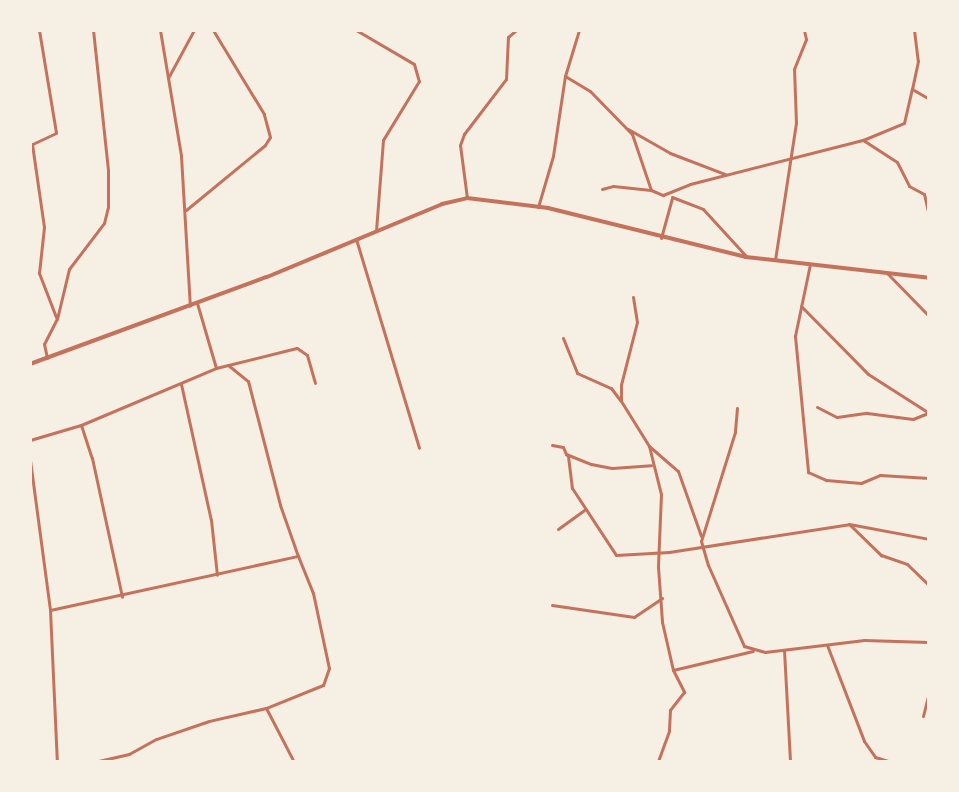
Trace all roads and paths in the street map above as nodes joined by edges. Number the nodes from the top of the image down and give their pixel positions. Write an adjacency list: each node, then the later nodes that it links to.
1 (39, 30): 39 (street)
2 (93, 30): 39 (street)
3 (160, 30): 12 (street)
4 (194, 30): 12 (street)
5 (213, 30): 24 (street)
6 (356, 30): 26 (street)
7 (516, 30): 22 (street)
8 (579, 30): 11 (street)
9 (804, 30): 17 (street)
10 (914, 30): 13 (street)
11 (565, 76): 15 (street); 23 (street)
12 (168, 80): 24 (street)
13 (912, 89): 14 (street); 16 (street)
14 (929, 99)
15 (628, 129): 18 (street); 20 (street)
16 (863, 140): 17 (street); 25 (street)
17 (792, 157): 18 (street); 30 (street)
18 (726, 174): 21 (street)
19 (602, 189): 20 (street)
20 (651, 190): 21 (street)
21 (672, 195): 27 (street); 29 (street)
22 (467, 198): 23 (street); 26 (street)
23 (538, 207): 27 (street)
24 (186, 210): 36 (street)
25 (929, 216)
26 (376, 231): 28 (street)
27 (661, 238): 29 (street)
28 (356, 239): 35 (street); 55 (street)
29 (746, 257): 30 (street)
30 (775, 260): 31 (street)
31 (810, 264): 32 (street); 37 (street)
32 (887, 273): 33 (street); 38 (street)
33 (929, 278)
34 (633, 297): 47 (street)
35 (197, 303): 36 (street); 44 (street)
36 (190, 306): 41 (street)
37 (801, 306): 50 (street); 59 (street)
38 (929, 316)
39 (57, 319): 41 (street)
40 (563, 338): 47 (street)
41 (47, 358): 42 (street)
42 (30, 364)
43 (228, 365): 44 (street); 45 (street); 67 (street)
44 (216, 368): 46 (street)
45 (315, 383)
46 (181, 384): 51 (street); 68 (street)
47 (621, 401): 54 (street)
48 (817, 407): 50 (street)
49 (737, 408): 63 (street)
50 (929, 413)
51 (81, 425): 52 (street); 70 (street)
52 (30, 440)
53 (552, 445): 56 (street)
54 (649, 446): 58 (street); 63 (street)
55 (418, 448)
56 (568, 456): 58 (street); 60 (street)
57 (30, 460): 73 (street)
58 (651, 465): 66 (street)
59 (929, 478)
60 (584, 510): 62 (street); 66 (street)
61 (849, 524): 64 (street); 65 (street); 69 (street)
62 (558, 529)
63 (701, 536): 65 (street)
64 (929, 539)
65 (701, 547): 66 (street); 77 (street)
66 (662, 552): 71 (street)
67 (298, 556): 68 (street); 80 (street)
68 (217, 575): 70 (street)
69 (929, 585)
70 (122, 597): 73 (street)
71 (662, 598): 72 (street); 78 (street)
72 (552, 605)
73 (50, 610): 83 (street)
74 (929, 642): 75 (street)
75 (827, 644): 76 (street); 82 (street)
76 (784, 650): 77 (street); 87 (street)
77 (754, 651): 78 (street)
78 (673, 670): 86 (street)
79 (929, 692): 81 (street)
80 (266, 708): 84 (street); 85 (street)
81 (922, 716)
82 (875, 758): 88 (street); 89 (street)
83 (57, 762)
84 (93, 762)
85 (294, 762)
86 (658, 762)
87 (790, 762)
88 (878, 762)
89 (891, 762)

